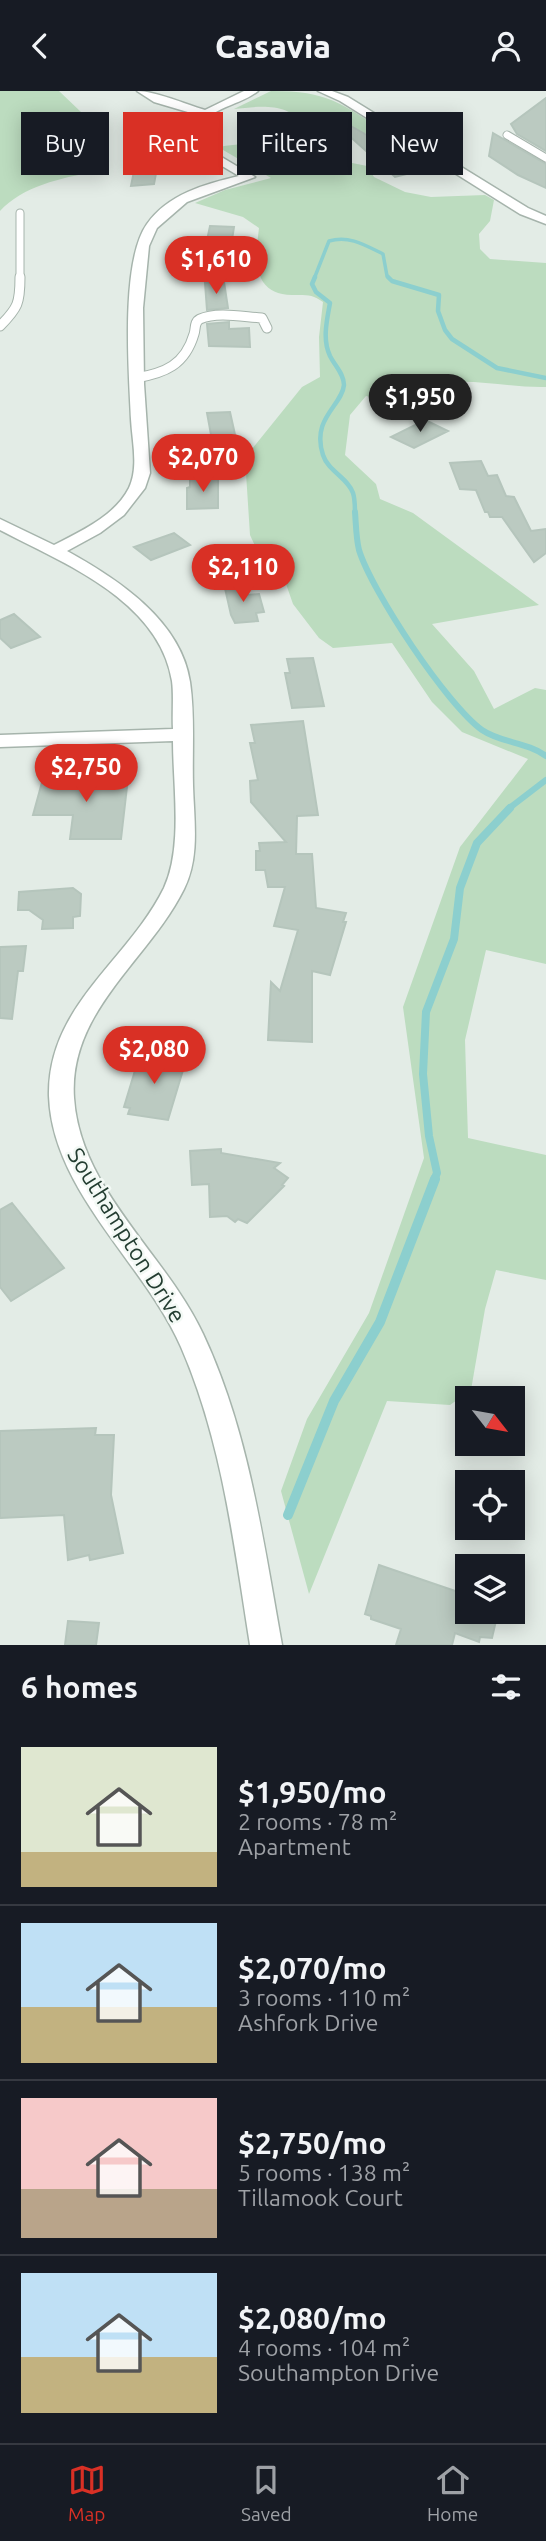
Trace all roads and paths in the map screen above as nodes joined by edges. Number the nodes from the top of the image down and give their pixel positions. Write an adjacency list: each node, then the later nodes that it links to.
1 (142, 91): 4 (street)
2 (253, 91): 5 (street)
3 (323, 91): 10 (street)
4 (201, 112)
5 (212, 112)
6 (507, 135): 7 (lane)
7 (546, 157)
8 (223, 162): 13 (street)
9 (20, 213): 11 (lane)
10 (546, 219)
11 (0, 326)
12 (267, 328): 13 (lane)
13 (136, 378): 15 (street)
14 (0, 524): 15 (street, Southampton Drive)
15 (52, 552): 16 (street, Southampton Drive)
16 (184, 735): 17 (street); 18 (street, Southampton Drive)
17 (0, 741)
18 (266, 1645)

